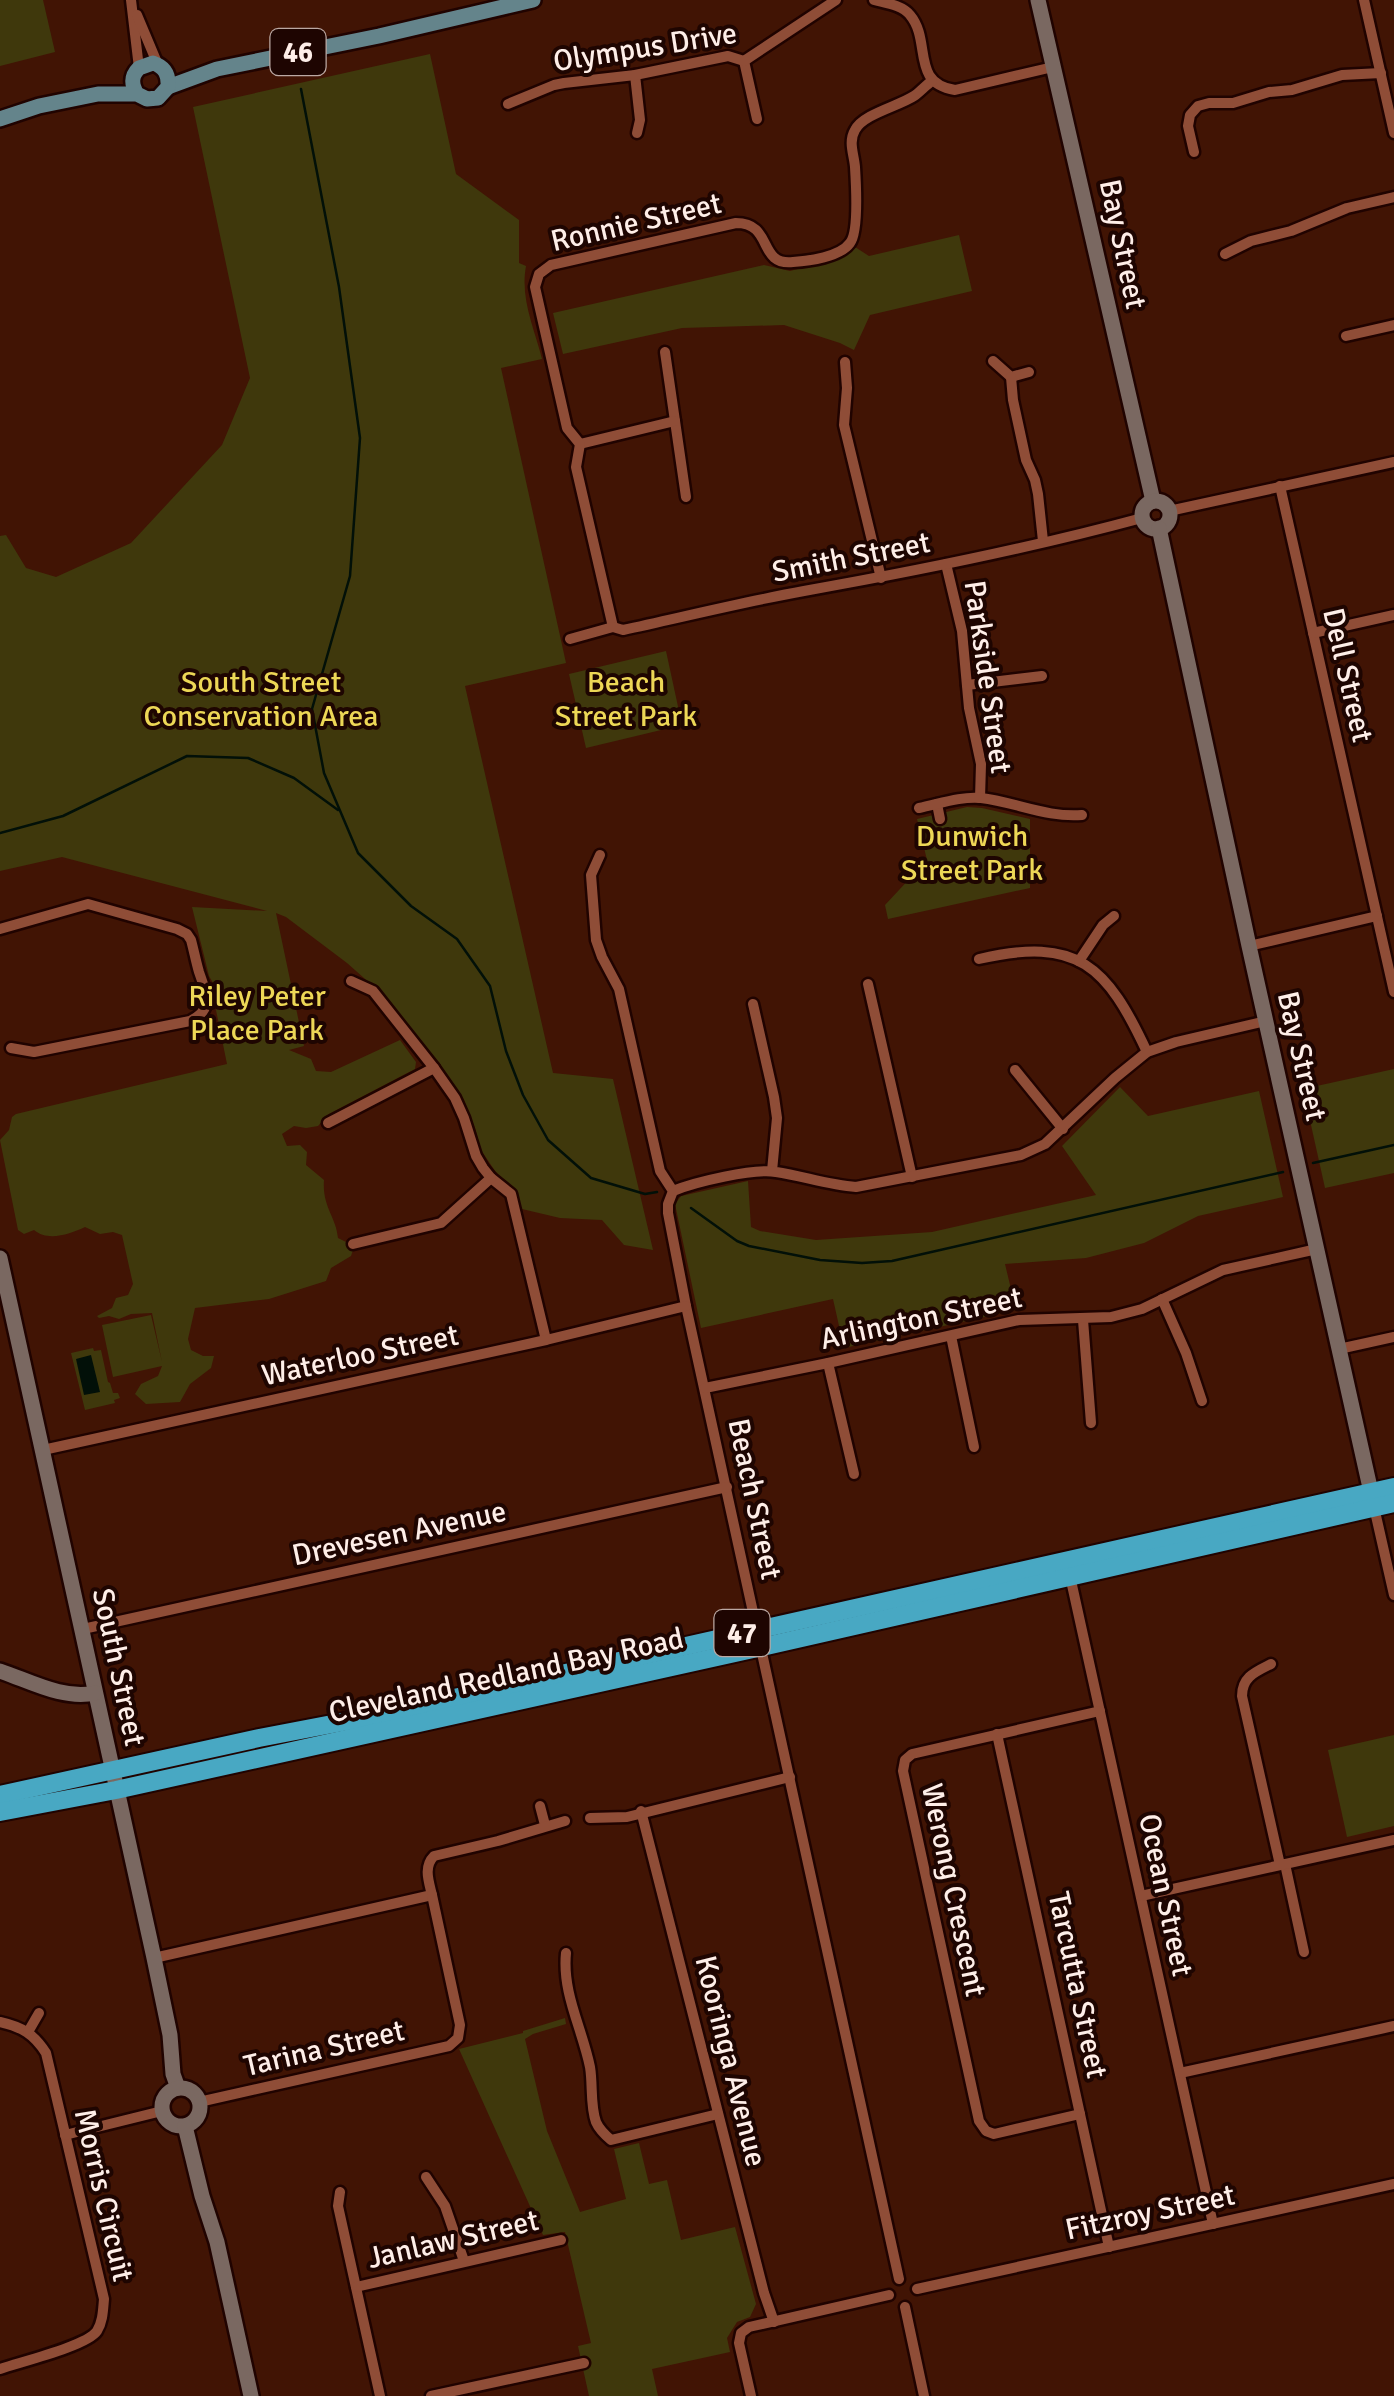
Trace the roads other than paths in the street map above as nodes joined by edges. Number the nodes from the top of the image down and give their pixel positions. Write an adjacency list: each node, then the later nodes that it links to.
1 (533, 0): 11 (main road, 46)
2 (836, 0): 7 (street, Olympus Drive)
3 (874, 0): 13 (street)
4 (1038, 0): 8 (street, Bay Street)
5 (1364, 0): 10 (street)
6 (132, 3): 9 (street); 11 (street)
7 (744, 61): 12 (street, Olympus Drive); 20 (street)
8 (1053, 67): 13 (street); 38 (street, Bay Street)
9 (137, 70): 11 (main road, 46); 14 (main road, 46); 15 (main road)
10 (1380, 73): 22 (street); 23 (street)
11 (164, 74): 15 (main road, 46)
12 (635, 75): 16 (street, Olympus Drive); 21 (street)
13 (932, 80): 34 (street, Ronnie Street)
14 (98, 94): 15 (main road, 46); 17 (main road, 46)
15 (137, 94)
16 (508, 104)
17 (38, 106): 18 (main road, 46); 19 (main road, 46)
18 (0, 107)
19 (0, 119)
20 (757, 119)
21 (637, 133)
22 (1394, 133)
23 (1194, 152)
24 (1394, 198): 25 (street)
25 (1225, 254)
26 (1394, 325): 27 (street)
27 (1346, 336)
28 (665, 352): 33 (street)
29 (993, 361): 32 (street)
30 (845, 362): 44 (street)
31 (1029, 372): 32 (street)
32 (1011, 377): 42 (street)
33 (675, 421): 34 (street); 37 (street)
34 (580, 444): 46 (street, Ronnie Street)
35 (1394, 462): 36 (street)
36 (1280, 486): 39 (street); 47 (street, Dell Street)
37 (686, 497)
38 (1153, 501): 39 (street); 40 (street)
39 (1169, 511): 41 (street)
40 (1142, 518): 41 (street); 42 (street, Smith Street)
41 (1159, 528): 60 (street, Bay Street)
42 (1042, 541): 43 (street, Smith Street)
43 (946, 564): 44 (street, Smith Street); 50 (street, Parkside Street)
44 (881, 578): 46 (street, Smith Street)
45 (1394, 616): 47 (street)
46 (614, 627): 48 (street, Smith Street)
47 (1314, 633): 58 (street, Dell Street)
48 (570, 639)
49 (1042, 676): 50 (street)
50 (967, 685): 51 (street, Parkside Street)
51 (980, 798): 52 (street); 54 (street)
52 (937, 804): 53 (street); 55 (street)
53 (920, 808)
54 (1082, 815)
55 (940, 819)
56 (600, 855): 77 (street, Beach Street)
57 (1114, 916): 62 (street)
58 (1377, 916): 60 (street); 65 (street, Dell Street)
59 (0, 929): 68 (street)
60 (1249, 946): 67 (street, Bay Street)
61 (979, 960): 62 (street)
62 (1080, 961): 69 (street)
63 (351, 981): 70 (street)
64 (868, 984): 75 (street)
65 (1394, 992)
66 (753, 1004): 74 (street)
67 (1266, 1021): 69 (street); 79 (street, Bay Street)
68 (11, 1048)
69 (1147, 1052): 73 (street)
70 (434, 1068): 72 (street); 76 (street)
71 (1015, 1070): 73 (street)
72 (328, 1123)
73 (1063, 1129): 75 (street)
74 (772, 1170): 75 (street); 77 (street)
75 (912, 1177)
76 (490, 1178): 78 (street); 86 (street)
77 (673, 1191): 82 (street, Beach Street)
78 (352, 1244)
79 (1317, 1249): 81 (street, Arlington Street); 87 (street, Bay Street)
80 (0, 1258): 93 (street, South Street)
81 (1162, 1299): 83 (street, Arlington Street); 90 (street)
82 (686, 1306): 86 (street, Waterloo Street); 89 (street, Beach Street)
83 (1083, 1320): 84 (street, Arlington Street); 91 (street)
84 (950, 1336): 88 (street, Arlington Street); 92 (street)
85 (1394, 1338): 87 (street)
86 (546, 1340): 93 (street, Waterloo Street)
87 (1339, 1350): 97 (street, Bay Street)
88 (828, 1364): 89 (street, Arlington Street); 94 (street)
89 (705, 1388): 95 (street, Beach Street)
90 (1202, 1401)
91 (1091, 1423)
92 (974, 1447)
93 (43, 1450): 101 (street, South Street)
94 (854, 1474)
95 (726, 1486): 101 (street, Drevesen Avenue); 102 (street, Beach Street)
96 (1394, 1486): 97 (highway, 47)
97 (1373, 1499): 98 (highway, 47); 99 (highway, Cleveland Redland Bay Road / 47); 100 (street, Bay Street); 102 (highway, Cleveland Redland Bay Road / 47)
98 (1394, 1503)
99 (1070, 1576): 102 (highway, Cleveland Redland Bay Road / 47); 106 (street, Ocean Street)
100 (1394, 1595)
101 (83, 1629): 105 (street, South Street)
102 (760, 1638): 108 (highway, Cleveland Redland Bay Road / 47); 109 (street, Beach Street); 110 (highway, Cleveland Redland Bay Road / 47)
103 (1270, 1664): 119 (street)
104 (0, 1671): 105 (street)
105 (95, 1693): 108 (street, South Street)
106 (1100, 1711): 107 (street, Werong Crescent); 121 (street, Ocean Street)
107 (998, 1734): 134 (street, Tarcutta Street); 134 (street, Werong Crescent)
108 (112, 1770): 110 (street, South Street); 111 (highway, Cleveland Redland Bay Road / 47)
109 (790, 1777): 113 (street); 144 (street, Beach Street)
110 (116, 1790): 114 (highway, Cleveland Redland Bay Road / 47); 124 (street, South Street)
111 (0, 1795)
112 (540, 1806): 117 (street)
113 (642, 1811): 115 (street); 133 (street, Kooringa Avenue)
114 (0, 1812)
115 (590, 1818)
116 (565, 1821): 117 (street)
117 (545, 1826): 120 (street)
118 (1394, 1840): 119 (street)
119 (1282, 1865): 121 (street); 122 (street)
120 (432, 1895): 124 (street); 131 (street, Tarina Street)
121 (1141, 1896): 129 (street, Ocean Street)
122 (1304, 1952)
123 (566, 1953): 133 (street)
124 (154, 1958): 130 (street, South Street)
125 (39, 2013): 128 (street)
126 (0, 2022): 128 (street)
127 (1394, 2026): 129 (street)
128 (28, 2032): 136 (street, Morris Circuit)
129 (1180, 2073): 140 (street, Ocean Street)
130 (178, 2088): 131 (street); 132 (street)
131 (199, 2102): 135 (street)
132 (162, 2111): 135 (street); 136 (street)
133 (718, 2114): 149 (street, Kooringa Avenue)
134 (1080, 2114): 142 (street, Tarcutta Street)
135 (186, 2126): 152 (street)
136 (65, 2135): 151 (street, Morris Circuit)
137 (426, 2177): 143 (street)
138 (1394, 2184): 140 (street, Fitzroy Street)
139 (340, 2192): 145 (street)
140 (1213, 2224): 142 (street, Fitzroy Street)
141 (561, 2240): 143 (street, Janlaw Street)
142 (1109, 2247): 146 (street, Fitzroy Street)
143 (464, 2261): 145 (street, Janlaw Street)
144 (899, 2279): 146 (street); 147 (street)
145 (356, 2287): 153 (street)
146 (918, 2289): 148 (street)
147 (890, 2295): 148 (street); 149 (street)
148 (905, 2307): 156 (street)
149 (774, 2322): 155 (street)
150 (584, 2363): 154 (street)
151 (0, 2369)
152 (251, 2396)
153 (380, 2396)
154 (431, 2396)
155 (751, 2396)
156 (924, 2396)

